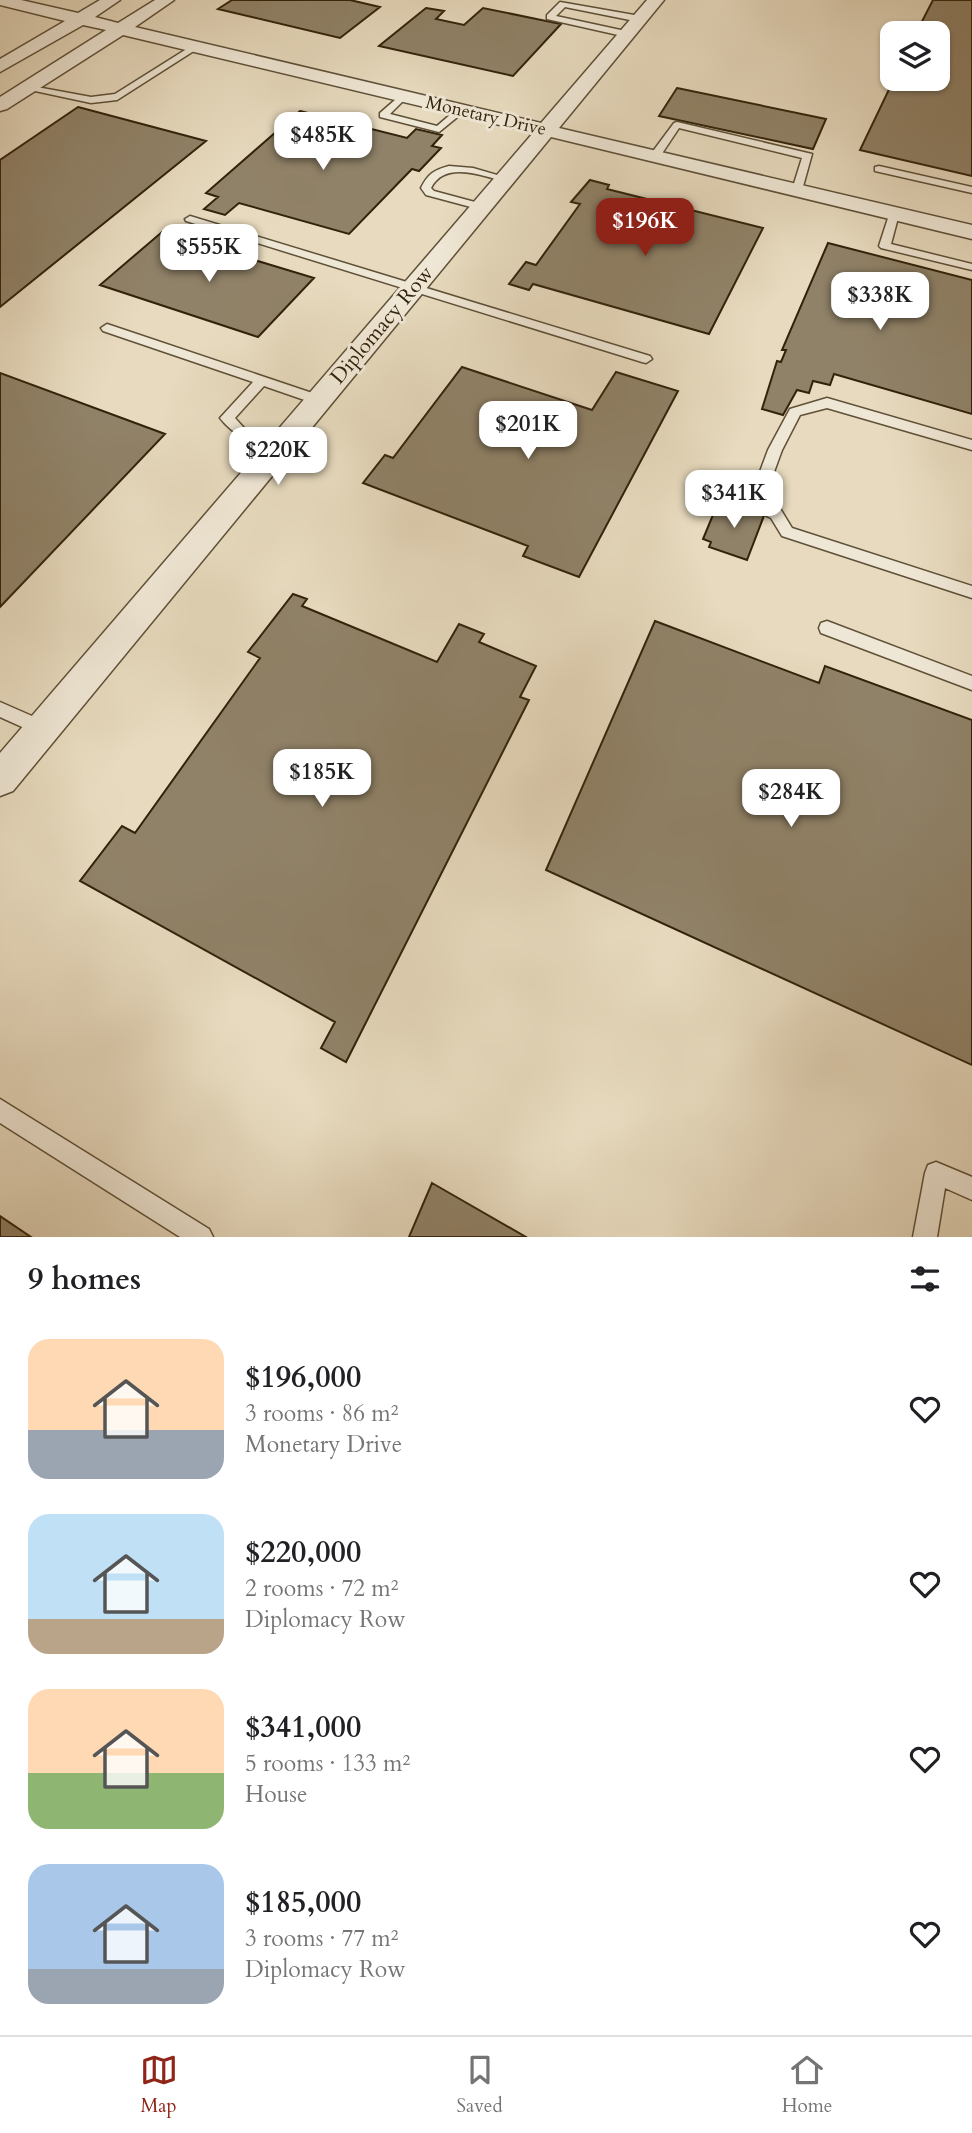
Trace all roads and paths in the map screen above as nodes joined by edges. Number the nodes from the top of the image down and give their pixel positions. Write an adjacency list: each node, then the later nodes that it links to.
1 (0, 0): 5 (street, Monetary Drive)
2 (111, 0): 6 (street)
3 (166, 0): 8 (street)
4 (656, 0): 7 (street, Diplomacy Row)
5 (28, 3): 6 (street, Monetary Drive)
6 (80, 19): 8 (street, Monetary Drive); 11 (street)
7 (640, 19): 9 (street, Diplomacy Row); 9 (lane)
8 (120, 29): 10 (street, Monetary Drive); 12 (street)
9 (627, 34): 16 (street, Diplomacy Row)
10 (196, 47): 12 (lane); 13 (street, Monetary Drive)
11 (0, 67)
12 (26, 88): 14 (street)
13 (403, 96): 15 (street, Monetary Drive); 15 (lane)
14 (0, 105)
15 (461, 110): 16 (street, Monetary Drive)
16 (546, 131): 17 (street, Monetary Drive); 19 (street, Diplomacy Row)
17 (655, 156): 20 (street, Monetary Drive); 20 (lane)
18 (879, 169): 21 (lane)
19 (506, 178): 22 (street, Diplomacy Row); 22 (lane)
20 (797, 190): 23 (street, Monetary Drive)
21 (972, 190)
22 (482, 207): 27 (street, Diplomacy Row)
23 (894, 214): 25 (street, Monetary Drive); 26 (lane)
24 (190, 219): 27 (lane)
25 (972, 232)
26 (972, 267)
27 (413, 288): 29 (lane); 31 (street, Diplomacy Row)
28 (107, 328): 30 (lane)
29 (646, 359)
30 (261, 381): 31 (lane); 33 (lane)
31 (319, 400): 33 (street, Diplomacy Row)
32 (972, 445): 34 (lane)
33 (278, 448): 39 (street, Diplomacy Row)
34 (775, 450): 35 (lane)
35 (972, 592)
36 (827, 628): 37 (lane)
37 (972, 683)
38 (0, 709): 39 (lane)
39 (42, 728): 40 (street, Diplomacy Row)
40 (0, 779)
41 (0, 1110): 43 (lane)
42 (972, 1189): 44 (lane)
43 (201, 1237)
44 (925, 1237)

